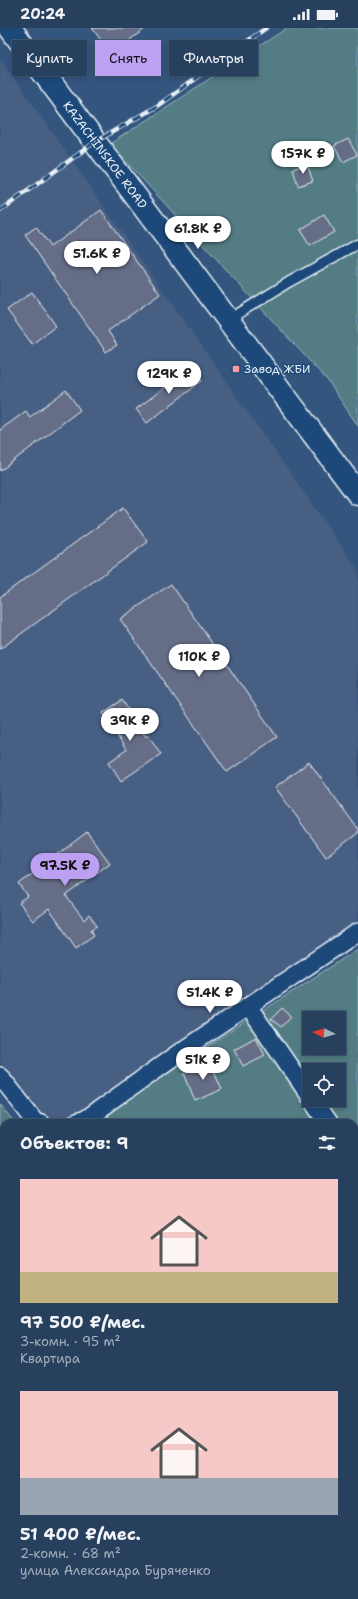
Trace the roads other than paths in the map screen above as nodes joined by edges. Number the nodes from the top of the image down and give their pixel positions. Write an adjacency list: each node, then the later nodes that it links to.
1 (10, 28): 3 (main road, KAZACHINSKOE ROAD)
2 (358, 244): 3 (lane)
3 (228, 320): 4 (main road, KAZACHINSKOE ROAD)
4 (358, 494)
5 (358, 932): 6 (street)
6 (248, 1006): 8 (street); 11 (street)
7 (0, 1076): 10 (street)
8 (302, 1085)
9 (317, 1107): 12 (street)
10 (34, 1119)
11 (86, 1119)
12 (325, 1119)

